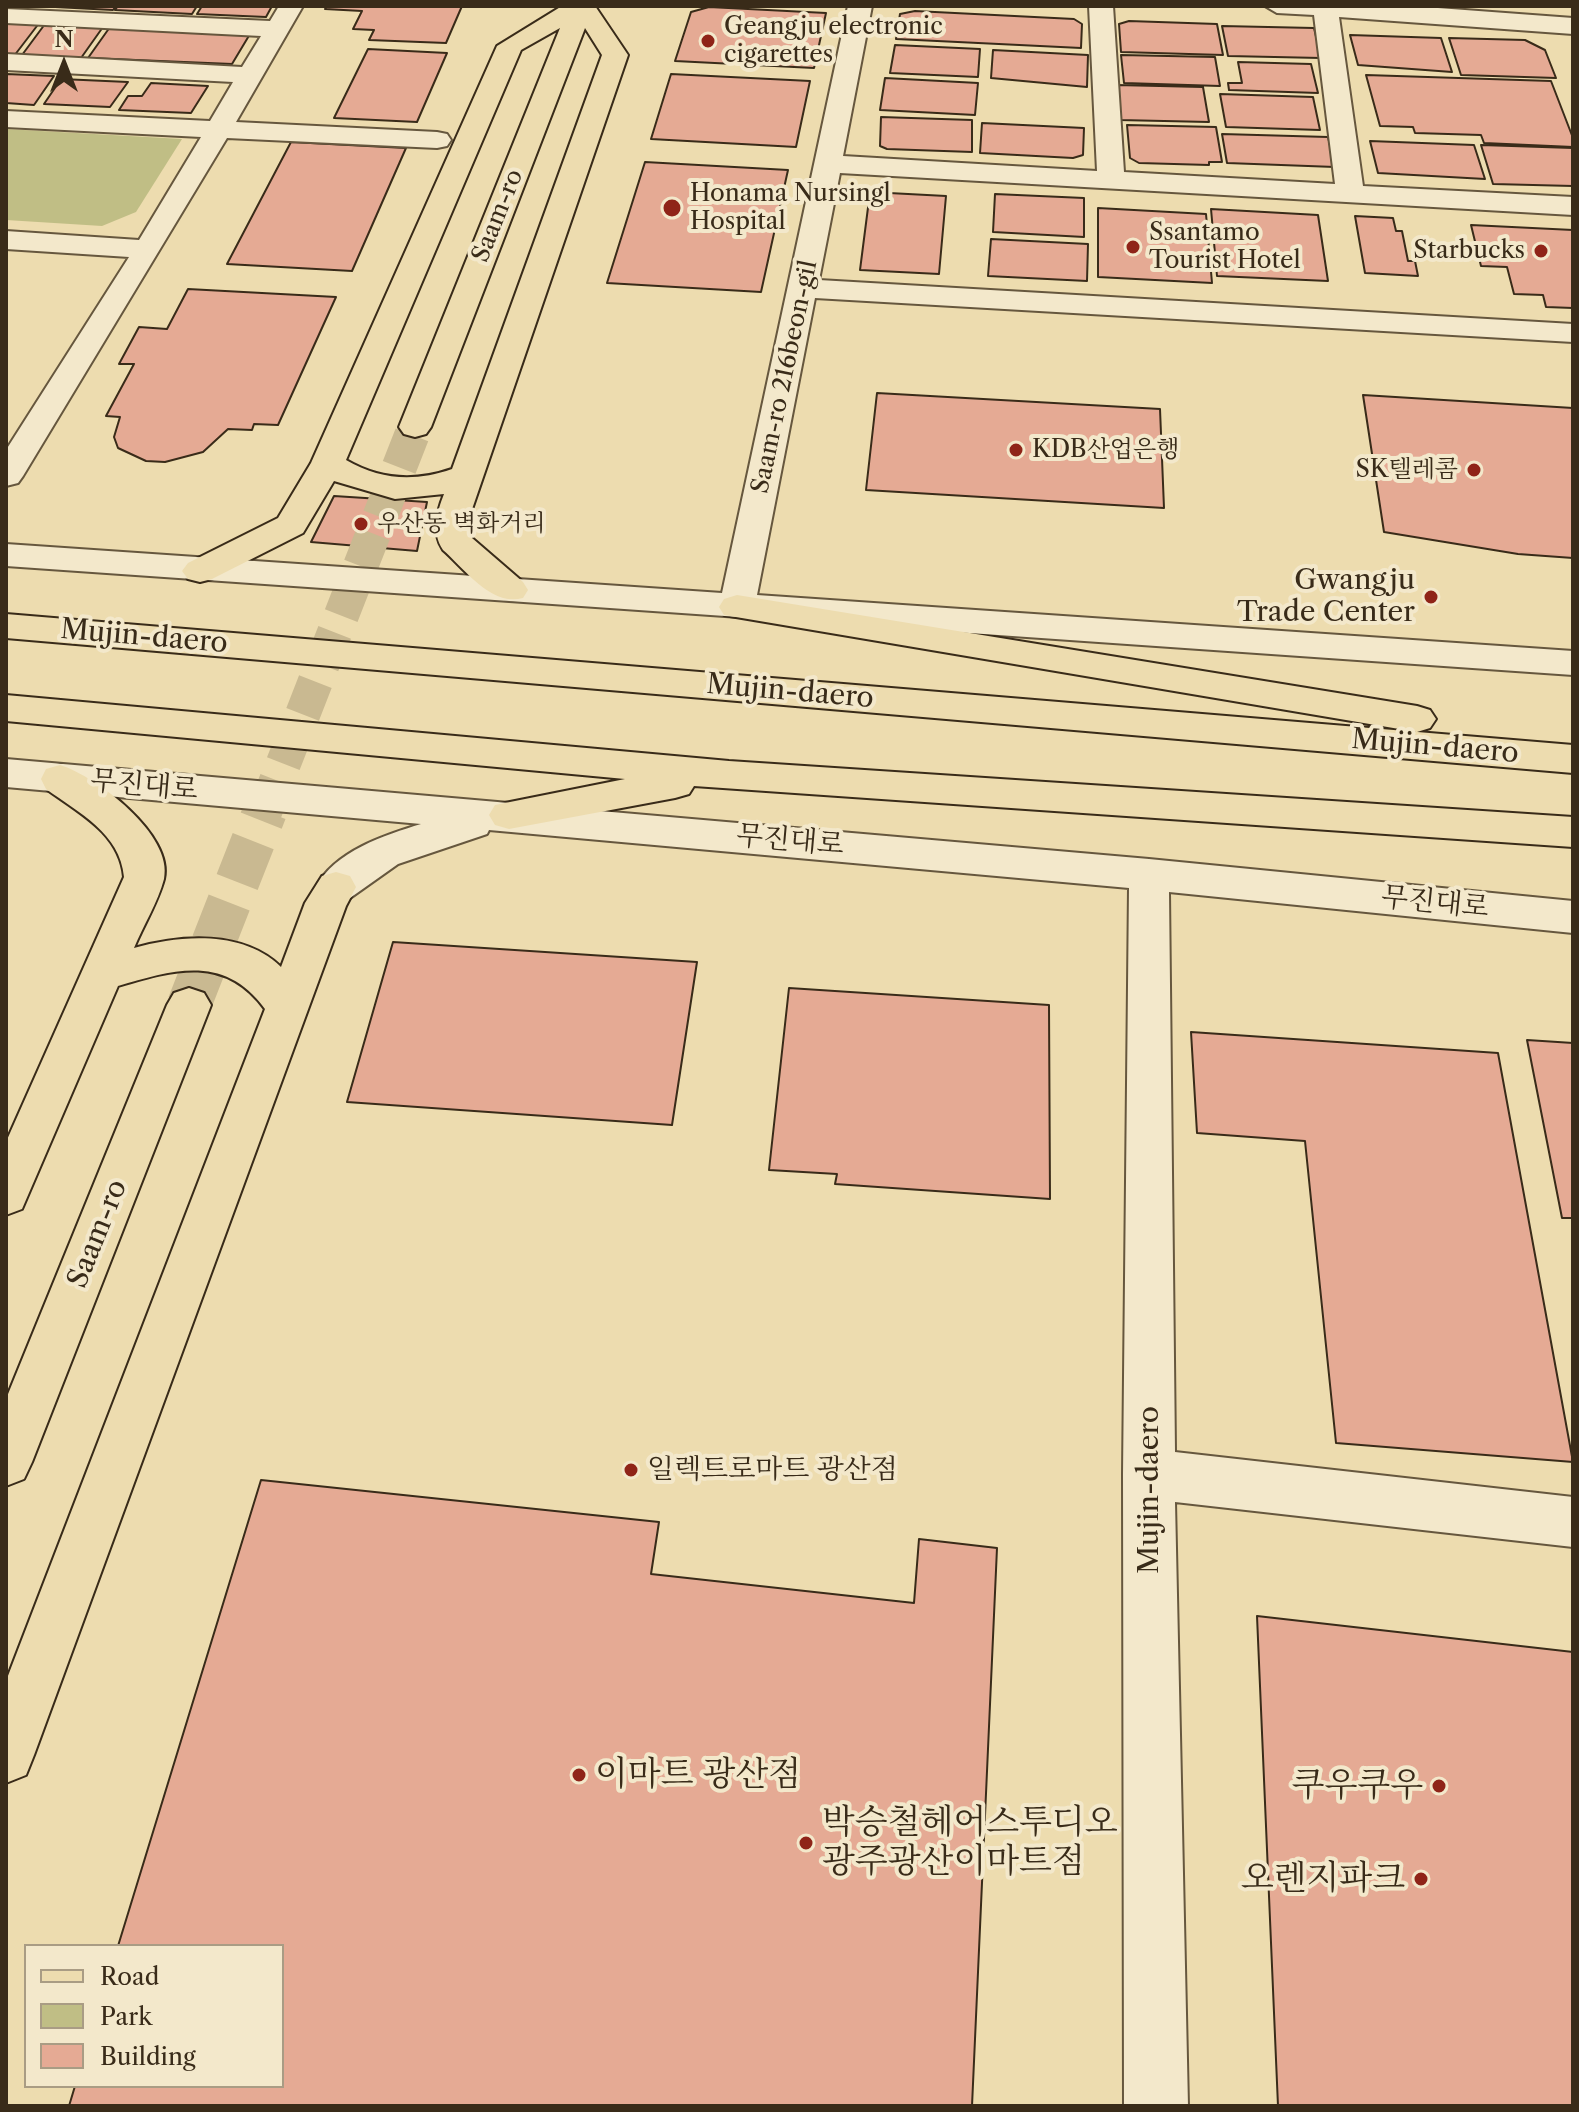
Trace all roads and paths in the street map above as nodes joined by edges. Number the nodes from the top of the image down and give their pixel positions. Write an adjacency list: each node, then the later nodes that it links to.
1 (581, 6): 22 (main road, Saam-ro); 23 (main road); 25 (main road)
2 (860, 6): 14 (street, Saam-ro 216beon-gil)
3 (1101, 6): 15 (street)
4 (1277, 6): 5 (street)
5 (1325, 8): 8 (street); 16 (street)
6 (10, 16): 7 (street)
7 (285, 17): 10 (street)
8 (1573, 26)
9 (6, 62): 10 (street)
10 (251, 75): 12 (street)
11 (6, 119): 12 (street)
12 (220, 130): 13 (street); 19 (street)
13 (437, 140)
14 (829, 164): 15 (street); 20 (street, Saam-ro 216beon-gil)
15 (1111, 180): 16 (street)
16 (1350, 193): 17 (street)
17 (1573, 206)
18 (6, 240): 19 (street)
19 (148, 249): 24 (street)
20 (804, 288): 21 (street); 29 (street, Saam-ro 216beon-gil)
21 (1573, 333)
22 (415, 427)
23 (328, 463): 25 (main road); 27 (main road)
24 (6, 476)
25 (466, 476): 28 (main road)
26 (6, 555): 27 (street)
27 (200, 571): 28 (street)
28 (510, 590): 29 (street)
29 (737, 607): 31 (street); 35 (main road)
30 (6, 626): 36 (main road, Mujin-daero)
31 (1573, 663)
32 (6, 708): 33 (main road)
33 (48, 712): 34 (main road); 38 (main road)
34 (6, 716)
35 (1573, 745)
36 (1573, 759)
37 (6, 773): 39 (street, 무진대로)
38 (729, 775): 40 (main road); 41 (main road)
39 (60, 779): 40 (street, 무진대로); 45 (main road)
40 (509, 815): 42 (street, 무진대로); 43 (street)
41 (1573, 832)
42 (1149, 874): 44 (street, 무진대로); 50 (street, Mujin-daero)
43 (336, 887): 47 (main road)
44 (1573, 917)
45 (103, 974): 47 (main road); 48 (main road)
46 (189, 1005): 49 (main road, Saam-ro)
47 (287, 1007): 52 (main road)
48 (6, 1195)
49 (6, 1462)
50 (1149, 1474): 51 (street); 53 (street, Mujin-daero)
51 (1573, 1522)
52 (6, 1755)
53 (1156, 2106)

